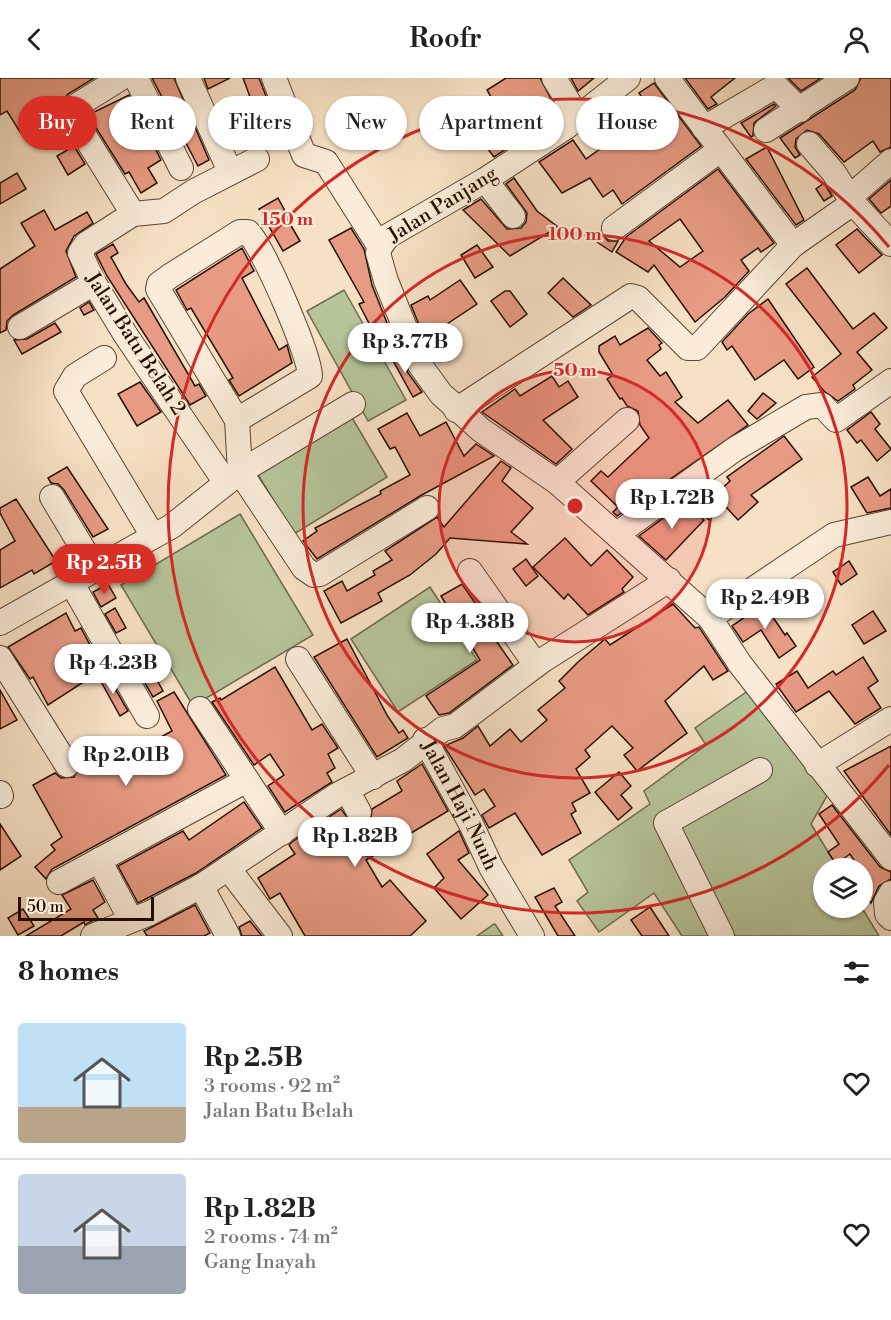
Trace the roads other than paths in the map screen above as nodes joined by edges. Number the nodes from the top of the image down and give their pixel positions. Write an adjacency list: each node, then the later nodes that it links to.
1 (121, 78): 23 (street)
2 (136, 78): 20 (street)
3 (188, 78): 19 (street)
4 (274, 78): 28 (street)
5 (554, 78): 11 (street)
6 (628, 78): 9 (street, Jalan Panjang)
7 (667, 78): 13 (street)
8 (843, 79): 10 (street)
9 (604, 96)
10 (800, 110): 13 (street); 14 (street)
11 (576, 114)
12 (576, 117): 21 (street, Jalan Panjang)
13 (704, 128): 16 (street)
14 (766, 130)
15 (809, 144): 22 (street)
16 (720, 150): 25 (street); 27 (street)
17 (257, 159): 23 (street, Jalan Batu Belah 2)
18 (891, 161): 22 (street)
19 (227, 165)
20 (181, 168)
21 (485, 180): 24 (street); 28 (street, Jalan Panjang)
22 (850, 202): 26 (street); 27 (street)
23 (133, 214): 29 (street, Jalan Batu Belah 2)
24 (513, 216)
25 (614, 228)
26 (891, 244)
27 (793, 245): 34 (street)
28 (380, 247): 34 (street, Jalan Panjang)
29 (94, 283): 30 (street); 37 (street, Jalan Batu Belah 2)
30 (20, 327)
31 (104, 358): 43 (street)
32 (891, 381): 42 (street)
33 (353, 404): 37 (street)
34 (456, 410): 38 (street, Jalan Panjang)
35 (237, 420): 35 (street); 37 (street)
36 (627, 420): 38 (street)
37 (233, 477): 40 (street, Jalan Batu Belah 2); 43 (street)
38 (557, 482): 42 (street, Jalan Panjang)
39 (52, 497): 44 (street)
40 (427, 508)
41 (891, 522): 48 (street)
42 (618, 534): 46 (street, Jalan Panjang)
43 (153, 536): 44 (street)
44 (95, 568): 47 (street)
45 (470, 571): 52 (street)
46 (669, 580): 48 (street, Jalan Panjang); 52 (street, Jalan Haji Nuuh)
47 (71, 582): 49 (street); 54 (street)
48 (710, 618): 58 (street, Jalan Panjang)
49 (1, 619)
50 (0, 658): 57 (street)
51 (298, 659): 60 (street)
52 (536, 665): 56 (street, Jalan Haji Nuuh)
53 (200, 709): 61 (street)
54 (147, 716)
55 (891, 719): 58 (street)
56 (425, 740): 60 (street); 76 (street, Jalan Haji Nuuh)
57 (67, 765)
58 (817, 765): 65 (street, Jalan Panjang)
59 (760, 770): 77 (street)
60 (373, 777): 62 (street)
61 (248, 780): 64 (street); 66 (street)
62 (347, 790): 63 (street); 64 (street)
63 (358, 812)
64 (282, 833): 67 (street)
65 (891, 858)
66 (99, 860): 68 (street); 72 (street)
67 (228, 868): 69 (street); 75 (street)
68 (59, 882)
69 (201, 886): 72 (street); 74 (street)
70 (891, 893): 71 (street)
71 (891, 918)
72 (131, 920): 73 (street)
73 (93, 936)
74 (228, 936)
75 (280, 936)
76 (532, 936)
77 (723, 936)

